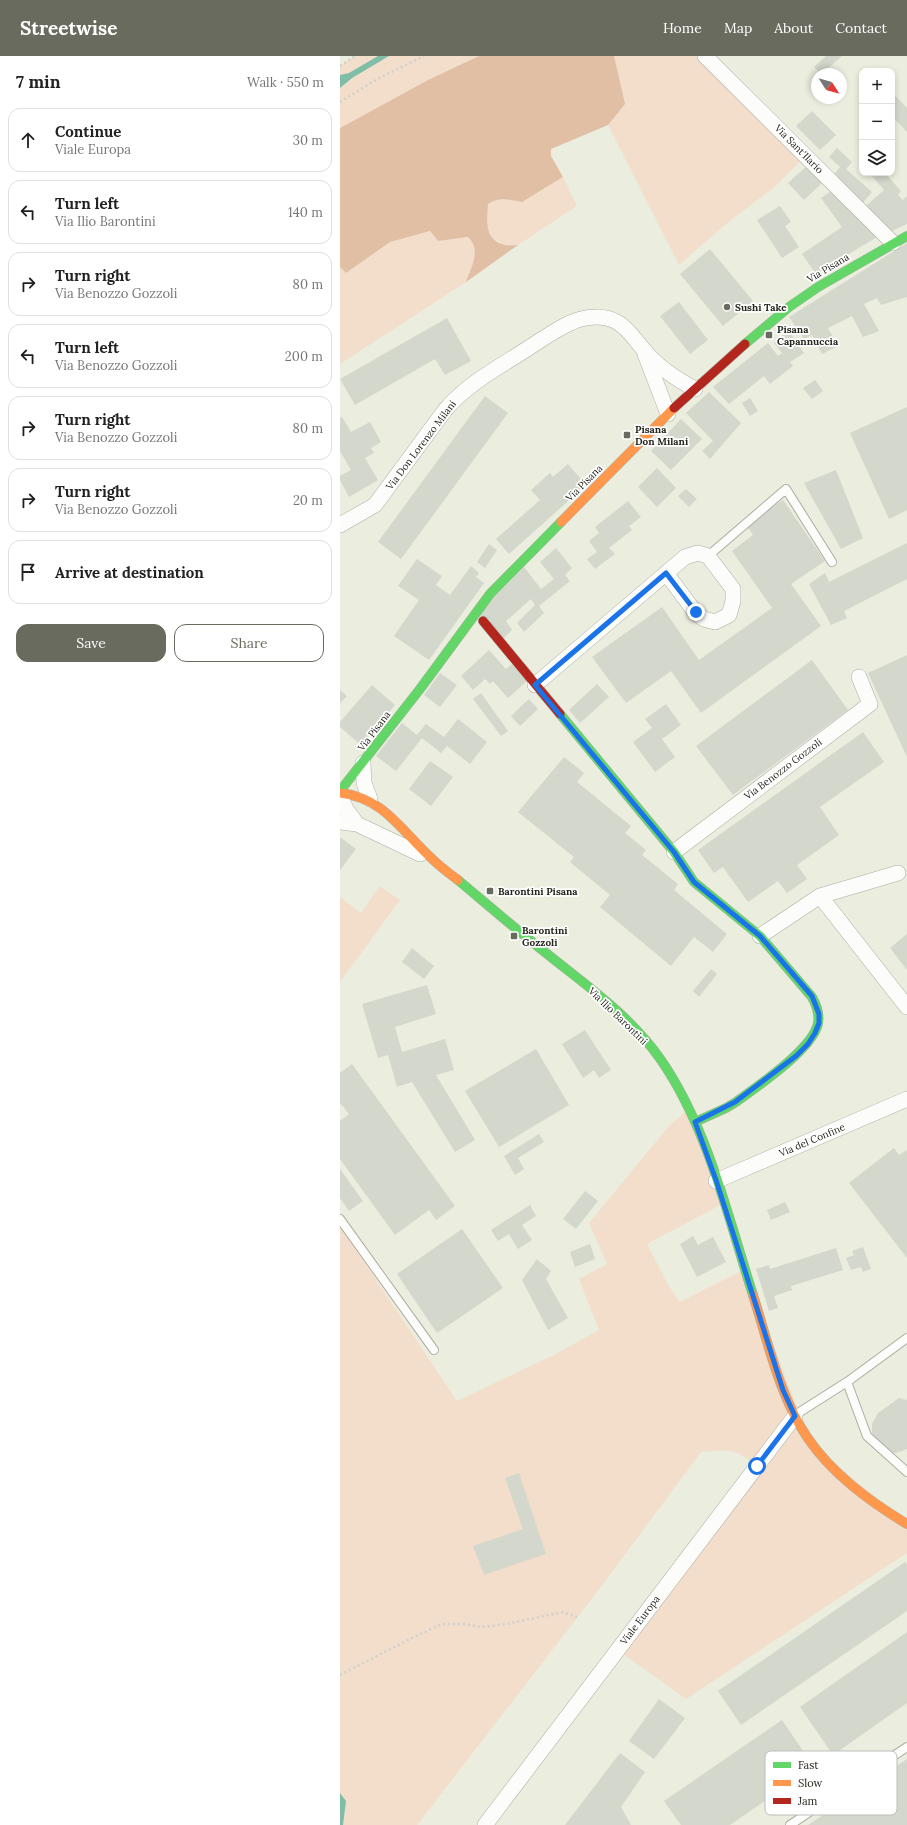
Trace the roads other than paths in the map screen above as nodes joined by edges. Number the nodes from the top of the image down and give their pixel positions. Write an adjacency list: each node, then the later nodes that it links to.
1 (705, 56): 2 (street, Via Sant'Ilario)
2 (903, 239): 4 (street, Via Pisana)
3 (644, 351): 4 (street, Via Don Lorenzo Milani); 5 (street, Via Don Lorenzo Milani); 6 (street, Via Don Lorenzo Milani)
4 (695, 388): 5 (street, Via Pisana)
5 (668, 414): 13 (street, Via Pisana)
6 (340, 525)
7 (708, 556): 8 (lane); 9 (street); 9 (street)
8 (832, 562)
9 (666, 573): 12 (street)
10 (483, 621): 12 (street)
11 (859, 677): 19 (street, Via Benozzo Gozzoli)
12 (535, 685): 19 (street)
13 (363, 763): 14 (street, Via Pisana); 16 (street, Via Ilio Barontini)
14 (340, 792): 16 (street, Via Ilio Barontini)
15 (340, 796): 18 (street)
16 (370, 800): 20 (street, Via Ilio Barontini)
17 (340, 822): 18 (street, Via Ilio Barontini)
18 (357, 824): 20 (street, Via Ilio Barontini)
19 (674, 852): 23 (street)
20 (434, 861): 26 (street, Via Ilio Barontini)
21 (898, 873): 22 (street)
22 (820, 896): 23 (street); 24 (street)
23 (760, 936): 26 (street)
24 (907, 1006)
25 (907, 1099): 27 (street, Via del Confine)
26 (695, 1122): 27 (street, Via Ilio Barontini)
27 (716, 1180): 32 (street, Via Ilio Barontini)
28 (340, 1219): 30 (lane)
29 (907, 1338): 31 (lane)
30 (434, 1350)
31 (847, 1382): 32 (lane); 33 (lane)
32 (795, 1416): 34 (street, Via Ilio Barontini); 38 (street, Viale Europa)
33 (907, 1472)
34 (907, 1524)
35 (907, 1747): 36 (lane)
36 (897, 1754)
37 (805, 1815): 39 (lane)
38 (485, 1825)
39 (790, 1825)

